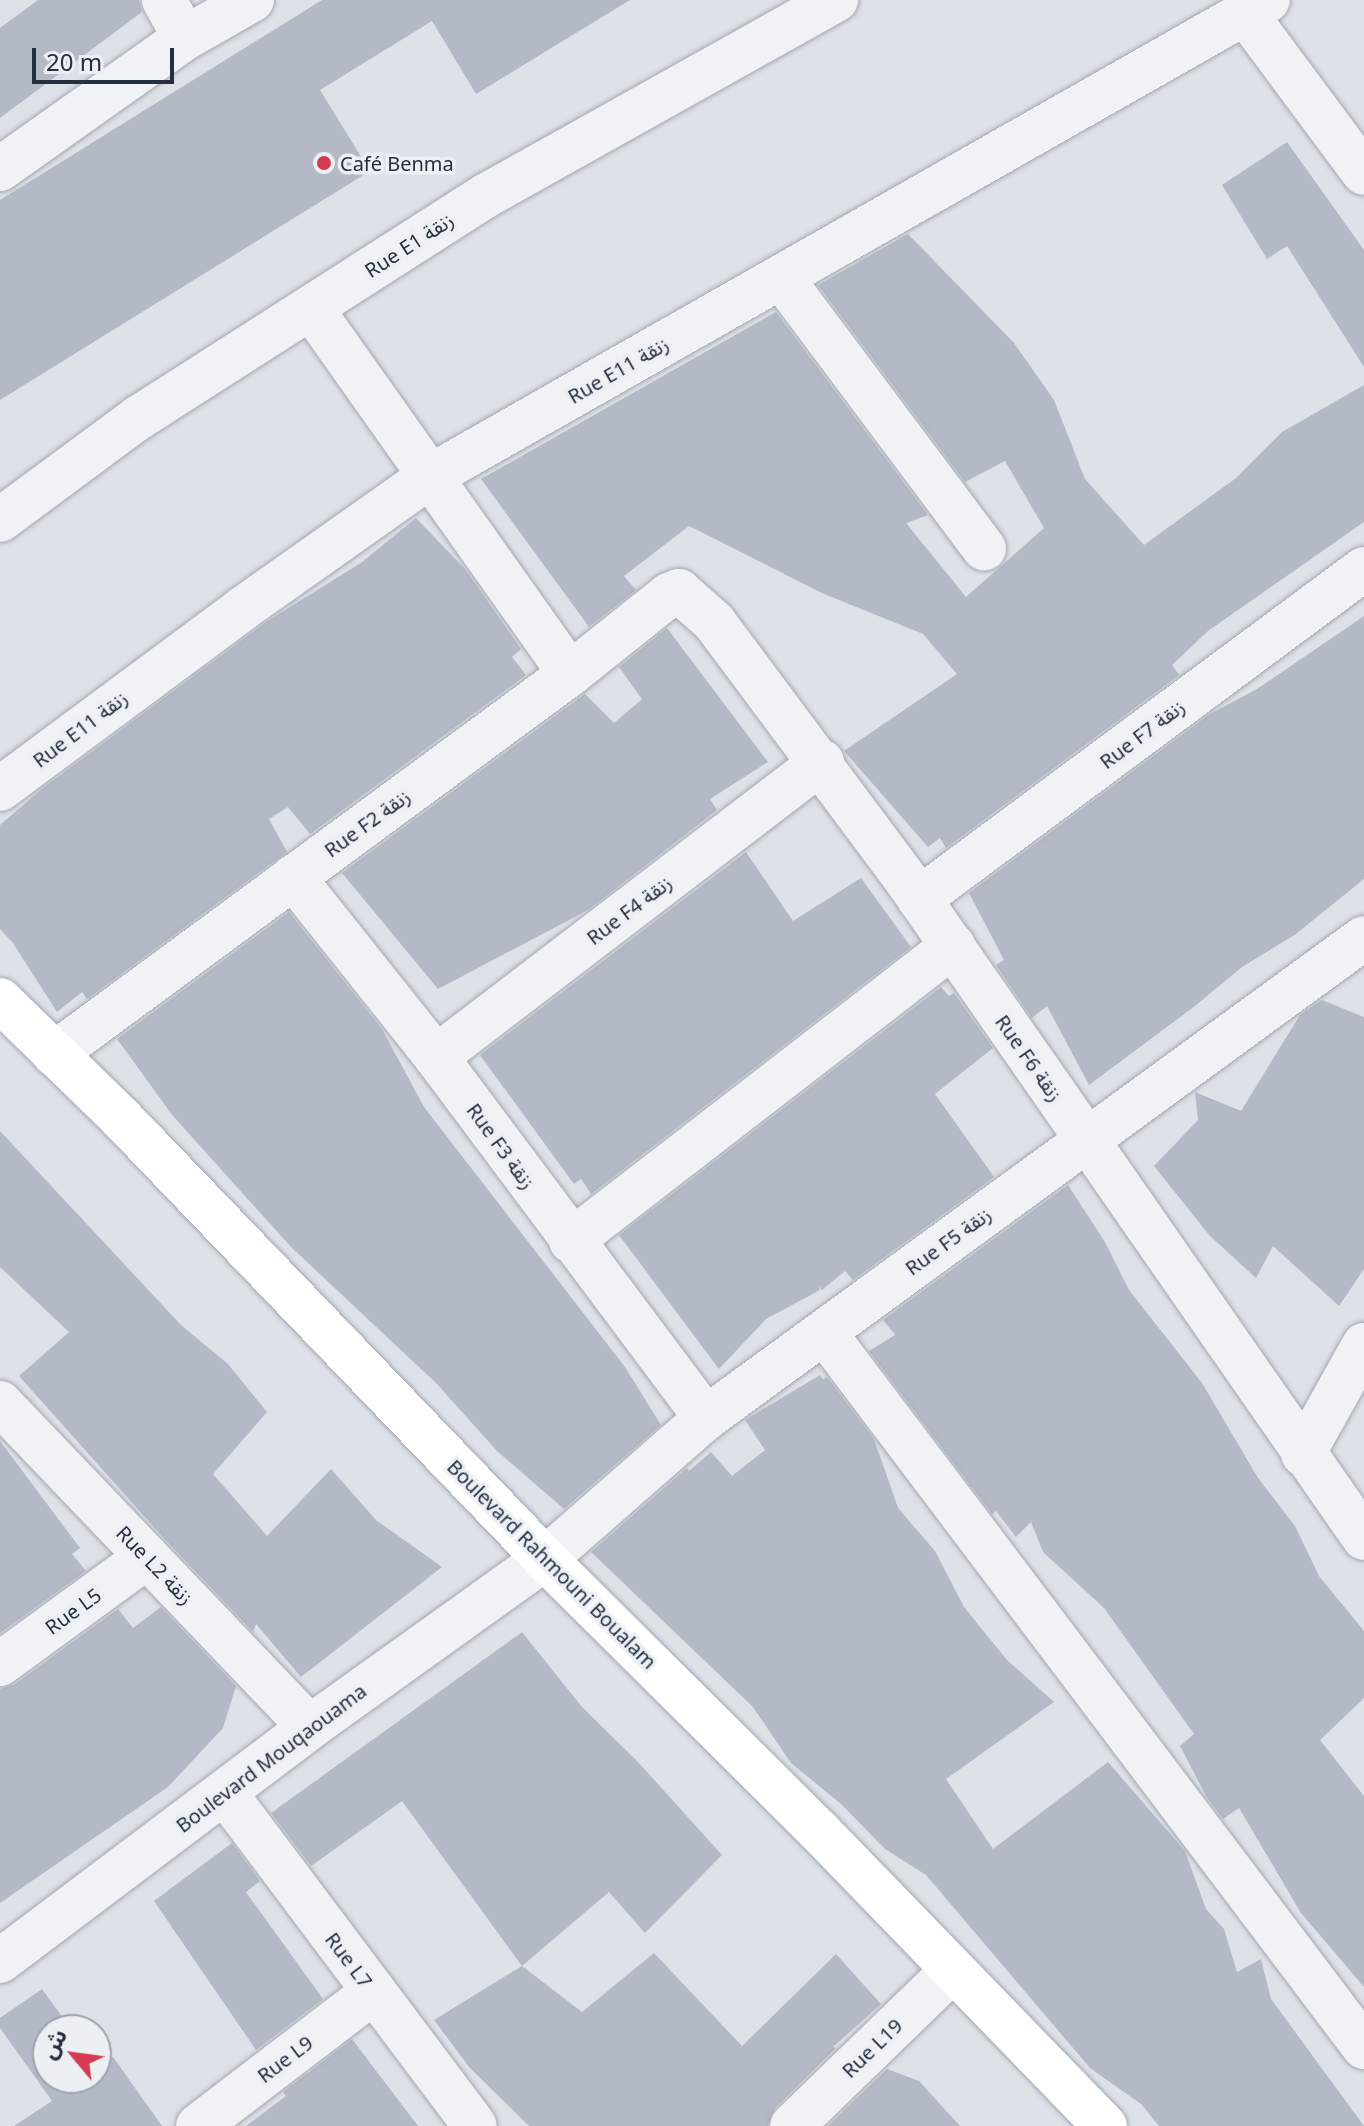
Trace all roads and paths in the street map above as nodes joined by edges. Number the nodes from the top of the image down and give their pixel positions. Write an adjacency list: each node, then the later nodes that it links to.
1 (164, 0): 5 (street)
2 (252, 0): 5 (street)
3 (836, 0): 9 (street, Rue E1 زنقة)
4 (1257, 7): 7 (street); 8 (street, Rue E11 زنقة)
5 (185, 38): 6 (street)
6 (0, 169)
7 (1364, 173)
8 (781, 277): 10 (street, Rue E11 زنقة); 12 (street)
9 (311, 308): 10 (street); 11 (street, Rue E1 زنقة)
10 (429, 477): 15 (street); 17 (street, Rue E11 زنقة)
11 (0, 520)
12 (984, 548)
13 (1364, 569): 19 (street, Rue F7 زنقة)
14 (679, 591): 15 (street, Rue F2 زنقة); 16 (street, Rue F6 زنقة)
15 (570, 674): 18 (street, Rue F2 زنقة)
16 (822, 762): 19 (street, Rue F6 زنقة); 24 (street, Rue F4 زنقة)
17 (0, 789)
18 (293, 877): 23 (street, Rue F2 زنقة); 24 (street, Rue F3 زنقة)
19 (919, 899): 20 (street, Rue F6 زنقة)
20 (953, 946): 25 (street, Rue F6 زنقة); 26 (street)
21 (1354, 960): 25 (street, Rue F5 زنقة)
22 (0, 1000): 23 (street, Boulevard Rahmouni Boualam)
23 (54, 1054): 34 (street, Boulevard Rahmouni Boualam)
24 (436, 1057): 26 (street, Rue F3 زنقة)
25 (1086, 1140): 27 (street, Rue F5 زنقة); 31 (street, Rue F6 زنقة)
26 (571, 1241): 30 (street, Rue F3 زنقة)
27 (824, 1332): 30 (street, Rue F5 زنقة); 41 (street)
28 (1364, 1345): 31 (street)
29 (0, 1403): 33 (street, Rue L2 زنقة)
30 (706, 1418): 34 (street, Rue F5 زنقة)
31 (1303, 1454): 32 (street, Rue F6 زنقة)
32 (1364, 1538)
33 (147, 1557): 35 (street, Rue L5); 36 (street, Rue L2 زنقة)
34 (545, 1559): 36 (street, Boulevard Mouqaouama); 39 (street, Boulevard Rahmouni Boualam)
35 (0, 1664)
36 (310, 1727): 37 (street, Boulevard Mouqaouama)
37 (225, 1793): 38 (street, Boulevard Mouqaouama); 40 (street, Rue L7)
38 (0, 1961)
39 (953, 1970): 44 (street, Rue L19); 45 (street, Boulevard Rahmouni Boualam)
40 (373, 1992): 42 (street, Rue L9); 43 (street, Rue L7)
41 (1364, 2047)
42 (198, 2126)
43 (475, 2126)
44 (792, 2126)
45 (1105, 2126)

